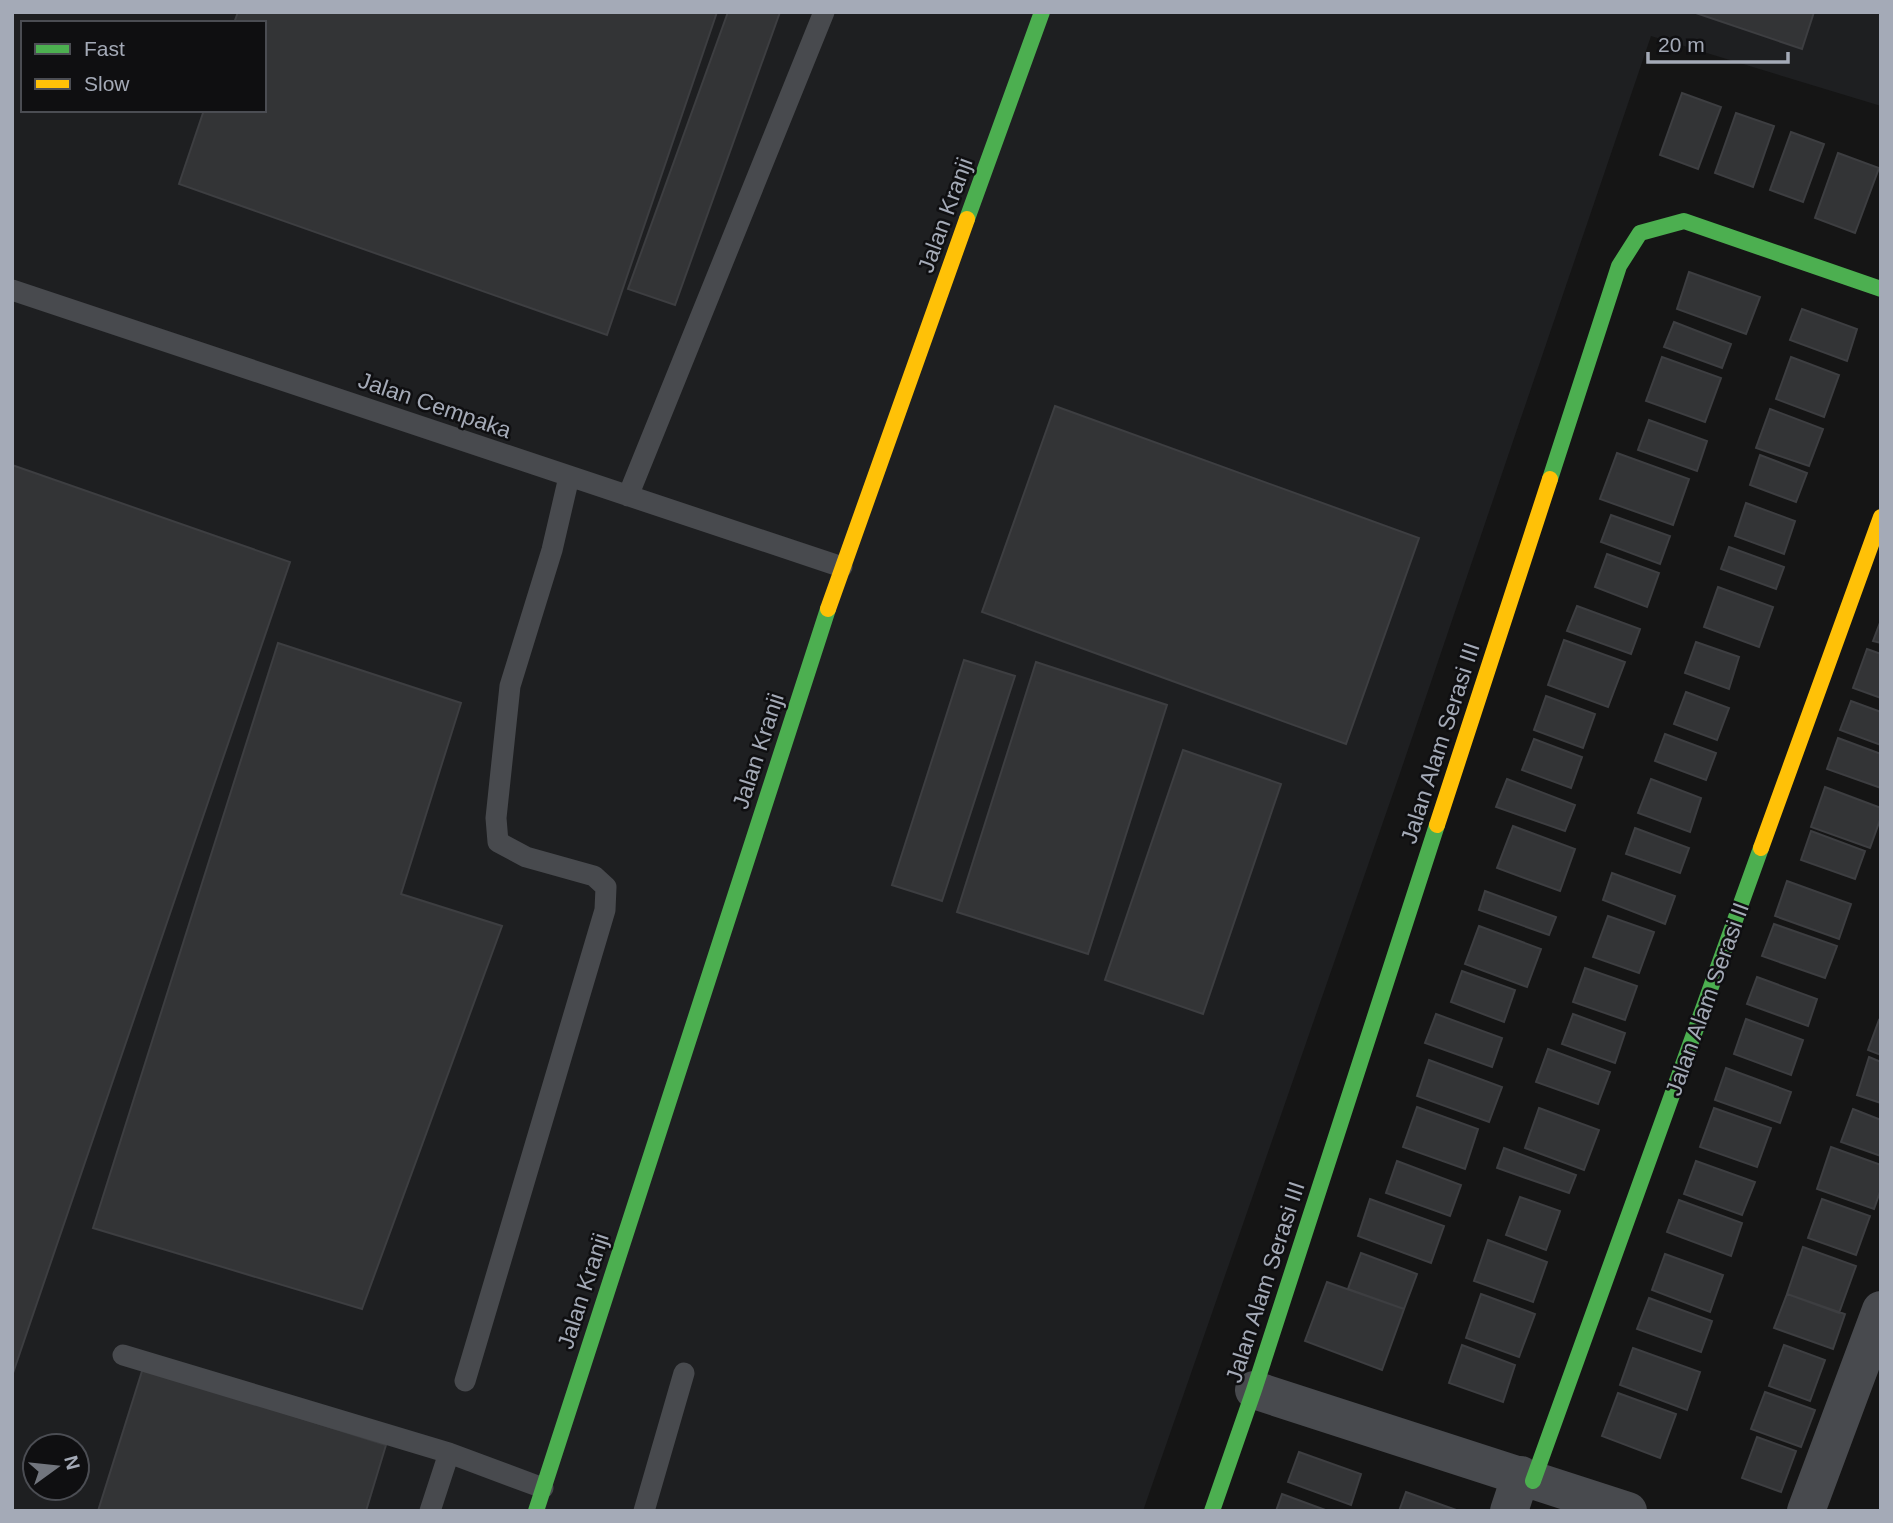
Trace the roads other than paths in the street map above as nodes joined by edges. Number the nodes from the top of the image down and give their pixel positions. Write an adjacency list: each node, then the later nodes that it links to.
1 (824, 12): 6 (lane)
2 (1042, 12): 8 (street, Jalan Kranji)
3 (1881, 289): 13 (street, Jalan Alam Serasi III)
4 (12, 290): 5 (lane, Jalan Cempaka)
5 (569, 477): 6 (lane, Jalan Cempaka); 12 (lane)
6 (628, 496): 8 (lane, Jalan Cempaka)
7 (1881, 517): 15 (street, Jalan Alam Serasi II)
8 (842, 567): 16 (street, Jalan Kranji)
9 (1881, 1310): 23 (street)
10 (123, 1355): 14 (lane)
11 (684, 1373): 19 (lane)
12 (465, 1381)
13 (1254, 1390): 15 (street); 20 (street, Jalan Alam Serasi III)
14 (449, 1453): 16 (lane); 17 (lane)
15 (1527, 1478): 21 (street, Jalan Alam Serasi II); 22 (street)
16 (543, 1488): 18 (street, Jalan Kranji)
17 (430, 1511)
18 (536, 1511)
19 (644, 1511)
20 (1212, 1511)
21 (1509, 1511)
22 (1628, 1511)
23 (1805, 1511)

